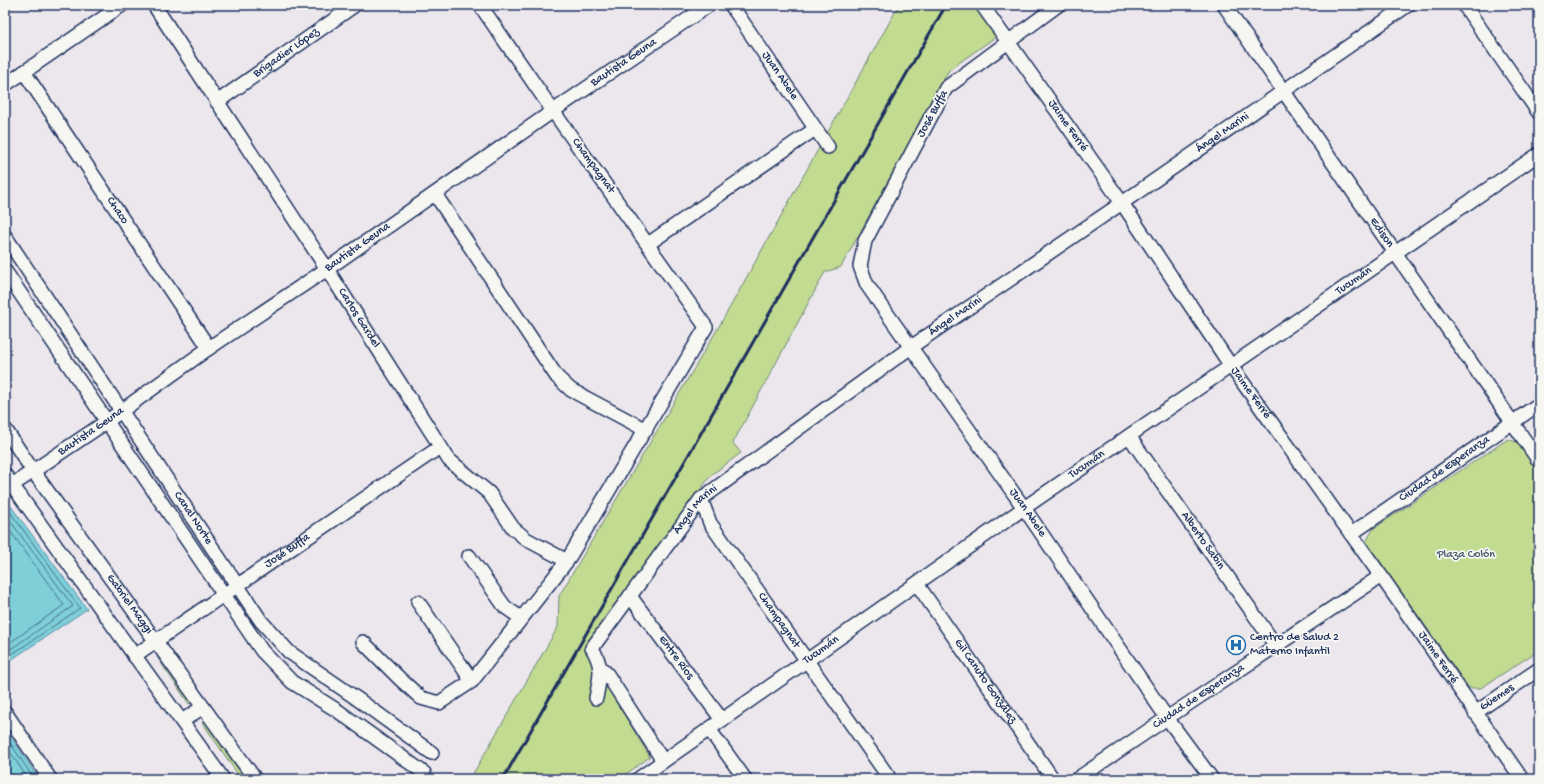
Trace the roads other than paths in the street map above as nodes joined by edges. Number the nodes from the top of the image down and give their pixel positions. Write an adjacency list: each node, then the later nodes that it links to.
1 (122, 5): 13 (street)
2 (154, 5): 16 (street, Carlos Gardel)
3 (355, 5): 16 (street, Brigadier López)
4 (480, 5): 17 (street, Champagnat)
5 (710, 5): 17 (street, Bautista Geuna)
6 (731, 5): 19 (street, Juan Abele)
7 (982, 5): 12 (street, Jaime Ferré)
8 (1058, 5): 12 (street, José Buffa)
9 (1224, 5): 15 (street, Edison)
10 (1408, 5): 15 (street, Ángel Marini)
11 (1464, 5): 18 (street)
12 (1008, 42): 23 (street, Jaime Ferré); 25 (street, José Buffa)
13 (24, 72): 14 (street); 31 (street, Chaco)
14 (5, 85)
15 (1283, 92): 23 (street, Ángel Marini); 27 (street, Edison)
16 (217, 102): 28 (street, Carlos Gardel)
17 (553, 111): 22 (street, Bautista Geuna); 26 (street, Champagnat)
18 (1539, 113)
19 (815, 129): 20 (street, Juan Abele); 26 (street)
20 (828, 147)
21 (1539, 154): 27 (street, Tucumán)
22 (435, 194): 28 (street, Bautista Geuna); 38 (street)
23 (1122, 203): 30 (street, Ángel Marini); 32 (street, Jaime Ferré)
24 (5, 236): 34 (street, Canal Norte)
25 (865, 241): 30 (street, Juan Abele)
26 (648, 244): 38 (street, Champagnat)
27 (1396, 253): 32 (street, Tucumán); 36 (street, Edison)
28 (327, 269): 31 (street, Bautista Geuna); 40 (street, Carlos Gardel)
29 (5, 271): 35 (street, Canal Norte)
30 (911, 346): 44 (street, Ángel Marini); 45 (street, Juan Abele)
31 (210, 348): 34 (street, Bautista Geuna)
32 (1231, 366): 39 (street, Tucumán); 46 (street, Jaime Ferré)
33 (1539, 404): 36 (street, Ciudad de Esperanza)
34 (122, 411): 35 (street, Bautista Geuna); 51 (street, Canal Norte)
35 (106, 422): 42 (street, Bautista Geuna); 52 (street, Canal Norte)
36 (1513, 423): 41 (street, Edison); 46 (street, Ciudad de Esperanza)
37 (5, 429): 42 (street, Gabriel Maggi)
38 (646, 430): 48 (street)
39 (1129, 436): 45 (street, Tucumán); 58 (street, Alberto Sabin)
40 (440, 447): 48 (street, Carlos Gardel); 51 (street, José Buffa)
41 (1539, 461)
42 (33, 471): 43 (street, Bautista Geuna); 56 (street, Gabriel Maggi)
43 (7, 484): 59 (street, Gabriel Maggi)
44 (701, 499): 53 (street, Ángel Marini); 60 (street, Champagnat)
45 (1024, 508): 50 (street, Tucumán); 68 (street, Juan Abele)
46 (1351, 534): 49 (street, Jaime Ferré)
47 (469, 556): 55 (street)
48 (567, 561): 55 (street)
49 (1381, 576): 58 (street, Ciudad de Esperanza); 67 (street, Jaime Ferré)
50 (917, 584): 60 (street, Tucumán); 81 (street, Gil Canuto González)
51 (238, 585): 52 (street, José Buffa); 72 (street, Canal Norte)
52 (224, 596): 56 (street, José Buffa); 74 (street, Canal Norte)
53 (630, 596): 61 (street, Ángel Marini); 69 (street, Entre Ríos)
54 (418, 602): 63 (street)
55 (521, 618): 63 (street)
56 (156, 641): 59 (street, José Buffa); 65 (street, Gabriel Maggi)
57 (363, 642): 63 (street)
58 (1276, 646): 68 (street, Ciudad de Esperanza)
59 (134, 656): 70 (street, Gabriel Maggi)
60 (807, 661): 69 (street, Tucumán); 80 (street, Champagnat)
61 (600, 667): 64 (street, Ángel Marini); 73 (street)
62 (1539, 669): 67 (street, Güemes)
63 (472, 681)
64 (596, 698)
65 (203, 707): 70 (street); 77 (street, Gabriel Maggi)
66 (5, 712): 75 (street)
67 (1475, 713): 84 (street, Jaime Ferré)
68 (1167, 718): 82 (street, Ciudad de Esperanza); 83 (street, Juan Abele)
69 (722, 720): 71 (street, Tucumán)
70 (182, 721): 76 (street, Gabriel Maggi)
71 (709, 729): 73 (street, Tucumán); 79 (street)
72 (432, 753)
73 (663, 761): 78 (street, Tucumán)
74 (424, 773)
75 (50, 779)
76 (223, 779)
77 (255, 779)
78 (638, 779)
79 (745, 779)
80 (890, 779)
81 (1053, 779)
82 (1077, 779)
83 (1212, 779)
84 (1522, 779)

